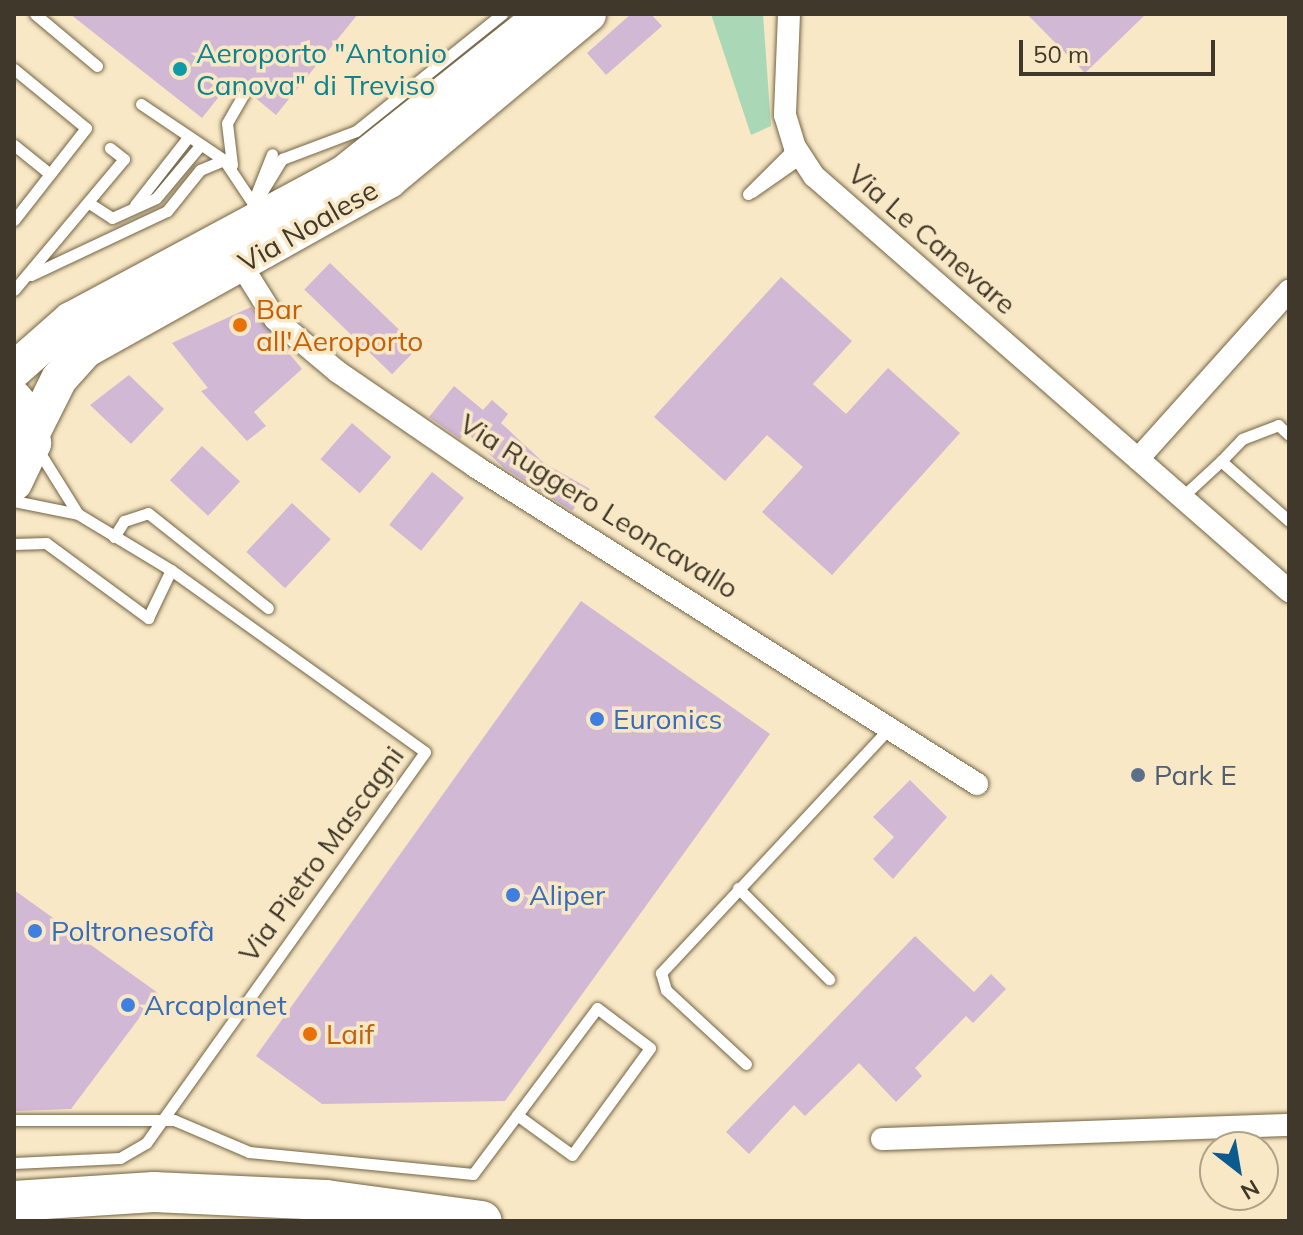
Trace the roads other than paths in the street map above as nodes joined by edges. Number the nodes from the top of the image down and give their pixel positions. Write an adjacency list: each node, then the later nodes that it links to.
1 (35, 14): 6 (lane)
2 (502, 14): 21 (lane)
3 (545, 14): 21 (main road, Via Noalese)
4 (588, 14): 21 (main road, Via Noalese)
5 (789, 14): 29 (street, Via Le Canevare)
6 (97, 66)
7 (14, 69): 17 (lane)
8 (246, 90): 16 (lane)
9 (141, 104): 10 (lane)
10 (186, 140): 13 (lane); 19 (lane)
11 (14, 145): 17 (lane)
12 (110, 148): 18 (lane)
13 (198, 148): 15 (lane); 19 (lane)
14 (272, 154): 21 (lane)
15 (224, 160): 16 (lane); 22 (lane)
16 (233, 169): 21 (lane)
17 (50, 174): 20 (lane)
18 (89, 203): 19 (lane); 22 (lane)
19 (131, 209)
20 (14, 220)
21 (249, 237): 25 (main road, Via Noalese); 28 (main road, Via Noalese); 41 (street, Via Ruggero Leoncavallo)
22 (31, 275): 23 (lane)
23 (14, 290)
24 (1289, 291): 29 (street)
25 (14, 370)
26 (14, 398): 28 (main road)
27 (1289, 435): 30 (lane)
28 (33, 437): 31 (main road, Via Noalese); 34 (lane, Via Pietro Mascagni)
29 (1138, 459): 32 (street, Via Le Canevare)
30 (1221, 461): 32 (lane); 35 (lane)
31 (14, 483)
32 (1182, 497): 39 (street, Via Le Canevare)
33 (14, 501): 34 (lane, Via Pietro Mascagni)
34 (78, 514): 36 (lane, Via Pietro Mascagni)
35 (1289, 521)
36 (114, 537): 38 (lane, Via Pietro Mascagni); 40 (lane)
37 (14, 544): 38 (lane)
38 (171, 570): 47 (lane, Via Pietro Mascagni)
39 (1289, 591)
40 (268, 608)
41 (891, 725): 42 (street, Via Ruggero Leoncavallo); 43 (lane)
42 (977, 784)
43 (738, 888): 44 (lane); 45 (lane)
44 (829, 979)
45 (746, 1064)
46 (517, 1115): 46 (lane); 47 (lane)
47 (158, 1119): 48 (lane); 51 (lane, Via Pietro Mascagni)
48 (14, 1120)
49 (1289, 1125): 50 (street)
50 (882, 1139)
51 (14, 1163)
52 (14, 1201): 53 (highway)
53 (482, 1221)

